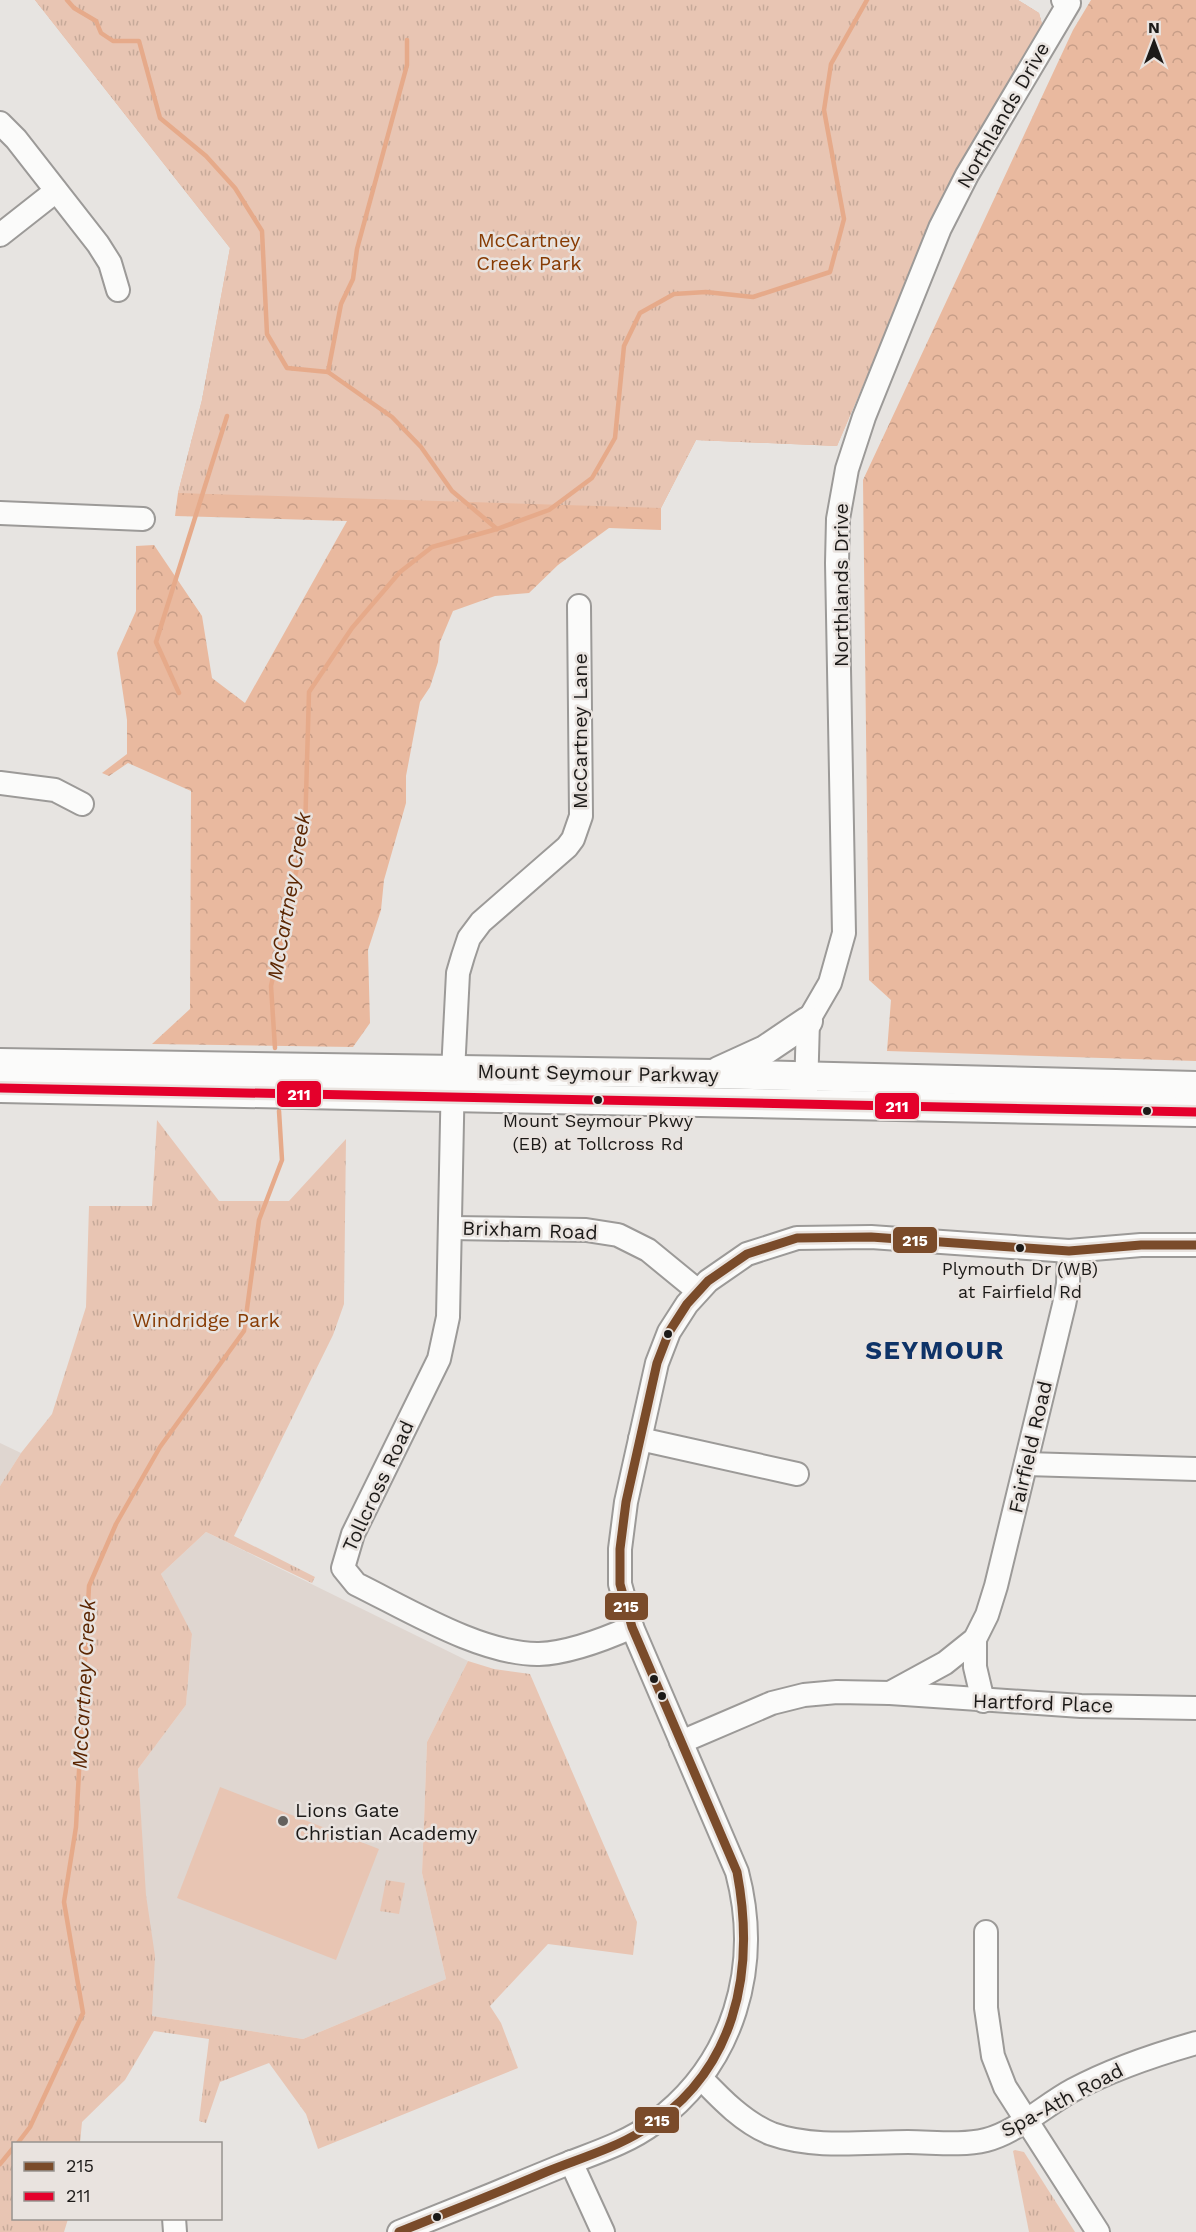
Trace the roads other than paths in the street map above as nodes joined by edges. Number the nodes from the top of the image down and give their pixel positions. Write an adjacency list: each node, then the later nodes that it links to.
1 (1066, 2): 11 (street, Northlands Drive)
2 (0, 123): 3 (street)
3 (56, 191): 4 (street); 5 (street)
4 (0, 235)
5 (118, 291)
6 (0, 513): 7 (street)
7 (143, 519)
8 (579, 606): 14 (street, McCartney Lane)
9 (0, 783): 10 (street)
10 (82, 804)
11 (808, 1021): 13 (main road); 17 (street, Northlands Drive)
12 (0, 1063): 14 (main road, Mount Seymour Parkway)
13 (714, 1074): 14 (main road, Mount Seymour Parkway); 17 (main road, Mount Seymour Parkway)
14 (452, 1084): 16 (main road, Mount Seymour Parkway); 17 (main road, Mount Seymour Parkway); 19 (street, Tollcross Road)
15 (1196, 1086): 17 (main road, Mount Seymour Parkway)
16 (0, 1088)
17 (806, 1089): 18 (main road, Mount Seymour Parkway)
18 (1196, 1112)
19 (451, 1228): 22 (street, Brixham Road); 27 (street, Tollcross Road)
20 (1196, 1245): 21 (street)
21 (1069, 1251): 22 (street); 24 (street, Fairfield Road)
22 (698, 1291): 23 (street)
23 (640, 1439): 26 (street); 27 (street)
24 (1026, 1464): 25 (street); 28 (street, Fairfield Road)
25 (1196, 1469)
26 (797, 1474)
27 (632, 1627): 32 (street)
28 (975, 1639): 29 (street, Fairfield Road); 30 (street, Fairfield Road)
29 (890, 1694): 30 (street, Hartford Place); 32 (street)
30 (983, 1701): 31 (street, Hartford Place)
31 (1196, 1708)
32 (681, 1742): 35 (street)
33 (986, 1932): 36 (street)
34 (1196, 2043): 36 (street, Spa-Ath Road)
35 (701, 2078): 36 (street, Spa-Ath Road); 37 (street)
36 (1025, 2120): 40 (street)
37 (571, 2162): 38 (street); 39 (street)
38 (399, 2232)
39 (603, 2232)
40 (1098, 2232)

